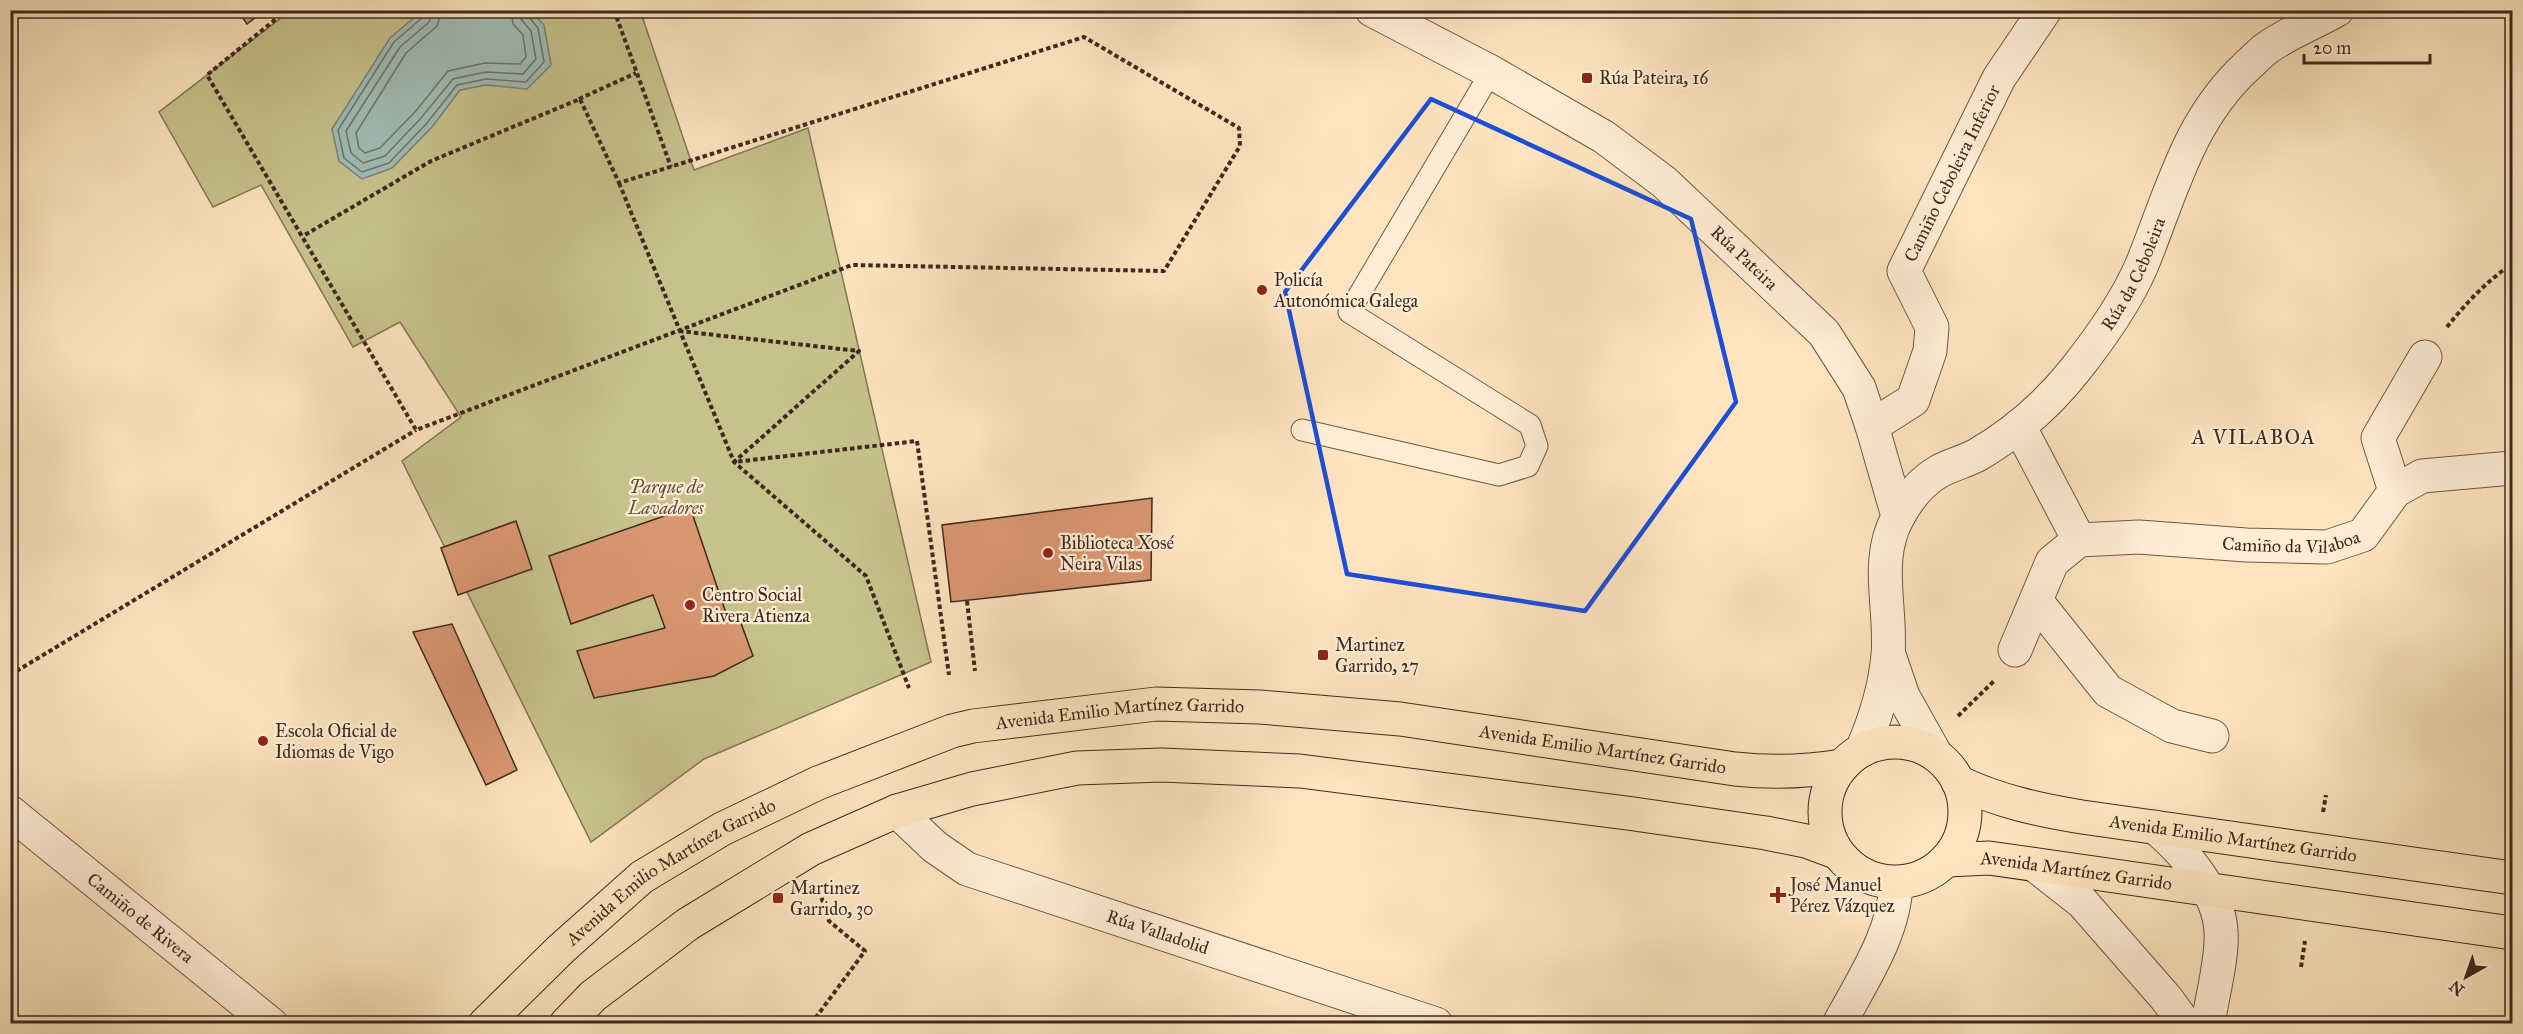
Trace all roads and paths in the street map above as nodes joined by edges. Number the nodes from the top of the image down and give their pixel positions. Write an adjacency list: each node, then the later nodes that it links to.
1 (287, 10): 11 (path)
2 (614, 10): 7 (path)
3 (1372, 10): 6 (street, Rúa Pateira)
4 (2045, 10): 15 (street, Camiño Ceboleira Inferior)
5 (2337, 10): 16 (street, Rúa da Ceboleira)
6 (1491, 72): 15 (street, Rúa Pateira); 18 (lane)
7 (636, 73): 8 (path); 9 (path)
8 (578, 100): 10 (path); 11 (path)
9 (671, 166): 10 (path); 13 (path)
10 (619, 183): 13 (path)
11 (303, 236): 17 (path)
12 (2512, 264): 14 (path)
13 (679, 330): 17 (path); 19 (path); 19 (path)
14 (2425, 357): 21 (street)
15 (1872, 426): 22 (street, Rúa Pateira)
16 (2019, 426): 22 (street, Rúa da Ceboleira); 23 (street)
17 (416, 430): 29 (path)
18 (1302, 430)
19 (734, 462): 30 (path); 31 (path)
20 (2512, 468): 21 (street, Camiño da Vilaboa)
21 (2395, 490): 23 (street, Camiño da Vilaboa)
22 (1898, 516): 27 (street)
23 (2079, 540): 25 (street)
24 (967, 601): 28 (path)
25 (2037, 602): 26 (street); 33 (street)
26 (2015, 650): 32 (path)
27 (1888, 654): 34 (street); 35 (street)
28 (975, 671)
29 (10, 675)
30 (949, 675)
31 (909, 688)
32 (1953, 720)
33 (2212, 736)
34 (1936, 755): 35 (main road); 36 (main road)
35 (1852, 758): 42 (main road); 55 (main road, Avenida Emilio Martínez Garrido)
36 (1958, 782): 41 (main road, Avenida Emilio Martínez Garrido); 43 (main road)
37 (2326, 795): 40 (path)
38 (897, 811): 42 (main road); 56 (main road); 58 (street, Rúa Valladolid)
39 (10, 812): 54 (street, Camiño de Rivera)
40 (2322, 816)
41 (2155, 827): 45 (main road, Avenida Emilio Martínez Garrido); 47 (street)
42 (1836, 852): 46 (main road)
43 (1947, 860): 44 (main road, Avenida Martínez Garrido); 46 (main road)
44 (2036, 865): 47 (main road, Avenida Martínez Garrido); 60 (street)
45 (2512, 878)
46 (1896, 883): 59 (street)
47 (2206, 890): 49 (main road); 50 (street)
48 (822, 896): 57 (path)
49 (2260, 898): 50 (street); 51 (main road)
50 (2221, 933): 61 (street)
51 (2512, 933)
52 (2305, 937): 53 (path)
53 (2301, 967)
54 (271, 1023)
55 (485, 1023)
56 (566, 1023)
57 (811, 1023)
58 (1436, 1023)
59 (1839, 1023)
60 (2185, 1023)
61 (2208, 1023)

